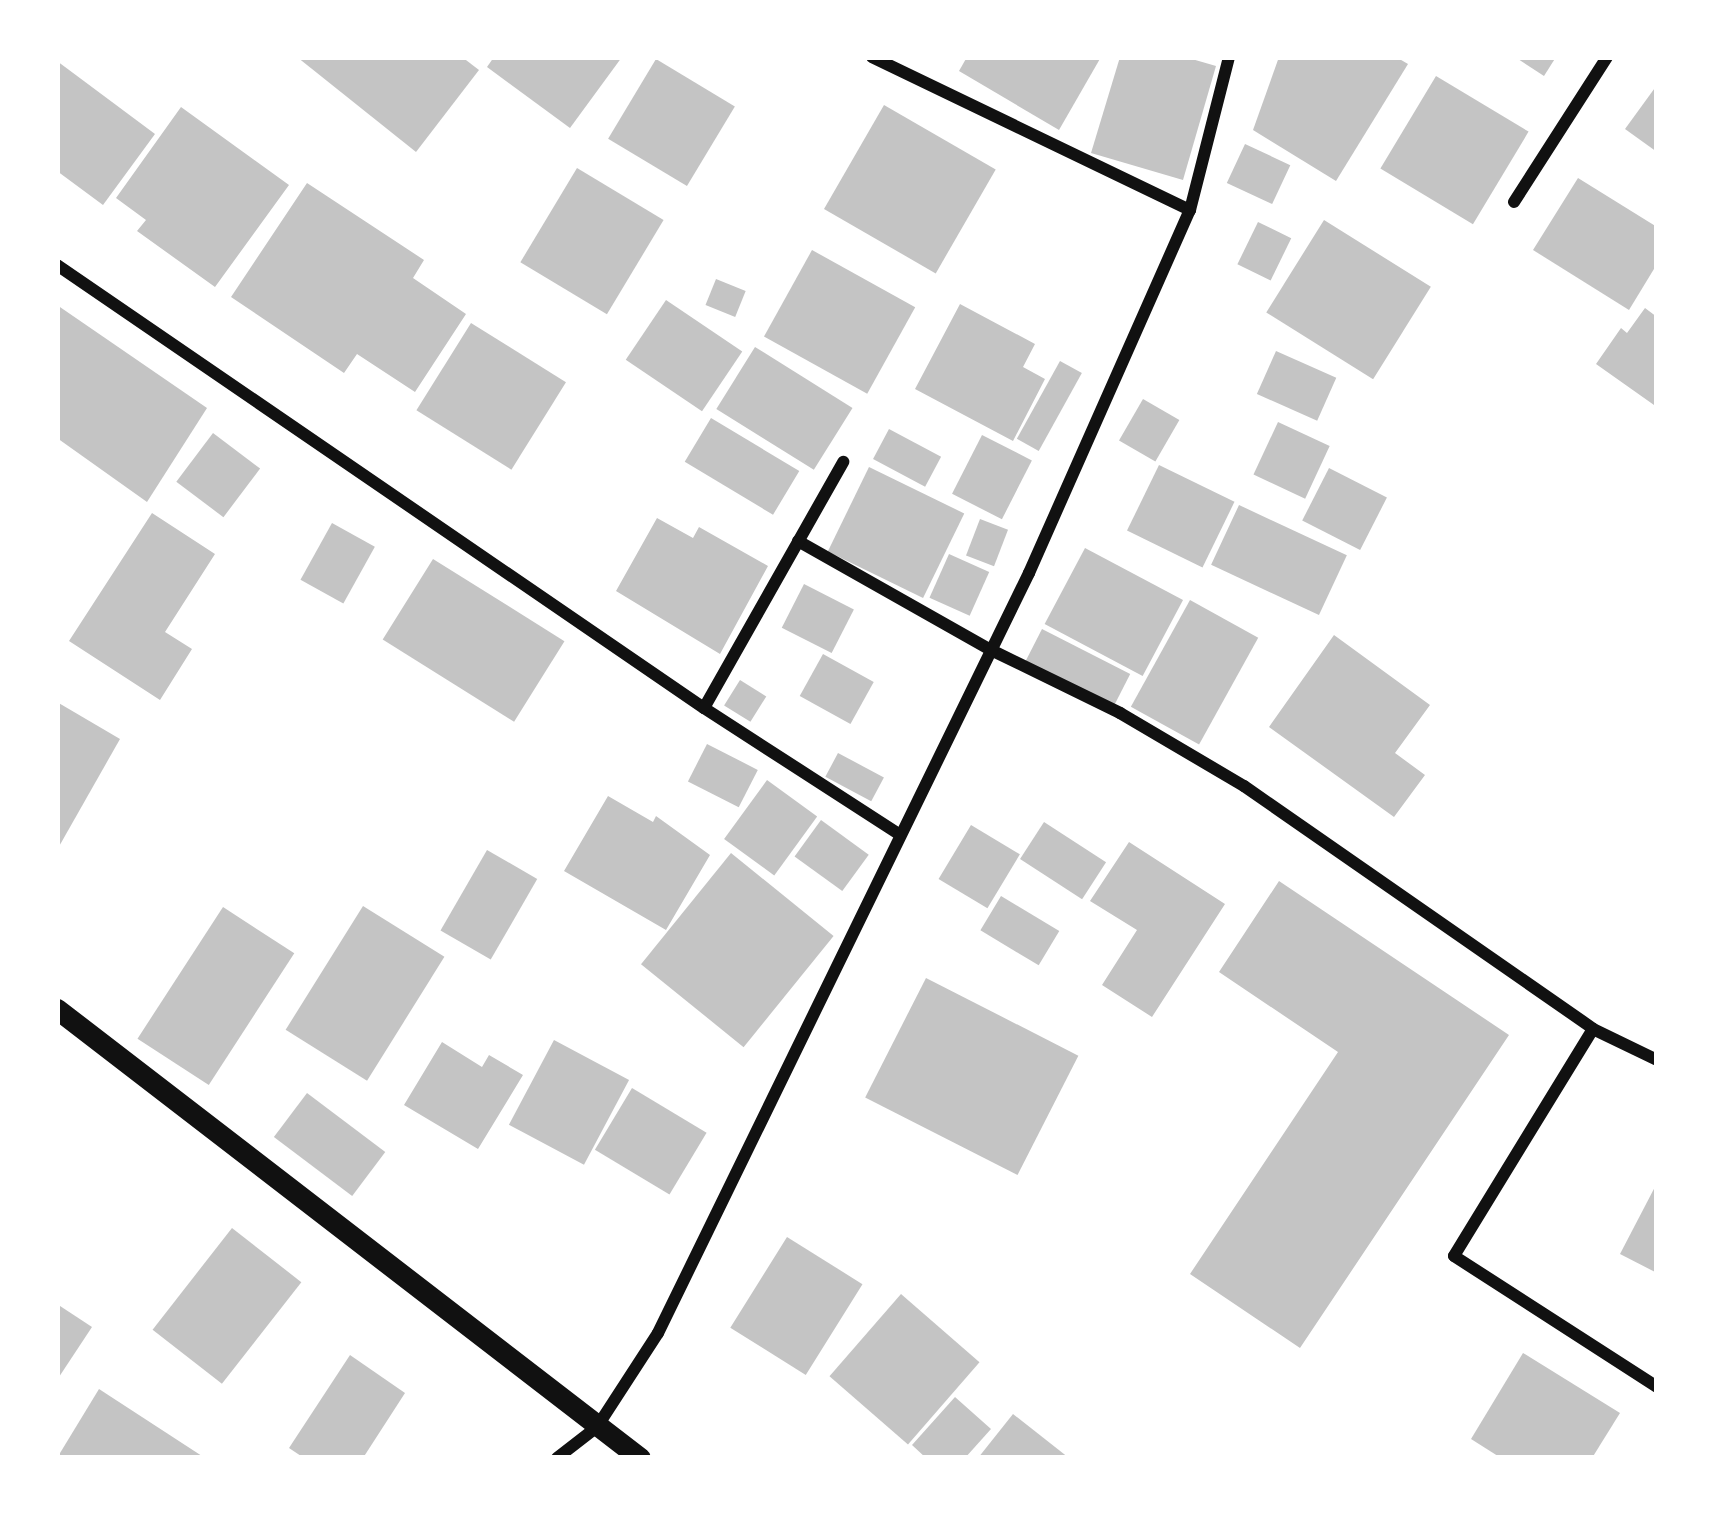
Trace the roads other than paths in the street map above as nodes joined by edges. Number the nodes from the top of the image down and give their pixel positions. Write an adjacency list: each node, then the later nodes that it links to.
1 (872, 57): 5 (street)
2 (1229, 57): 5 (street)
3 (1606, 57): 4 (street)
4 (1514, 202)
5 (1190, 210): 9 (street)
6 (57, 265): 10 (street)
7 (843, 462): 8 (street)
8 (798, 541): 9 (street); 10 (street)
9 (989, 649): 11 (street); 13 (street)
10 (704, 708): 11 (street)
11 (899, 833): 16 (street)
12 (57, 1010): 16 (street)
13 (1593, 1029): 14 (street); 15 (street)
14 (1657, 1060)
15 (1657, 1387)
16 (597, 1427): 17 (street); 18 (street)
17 (556, 1458)
18 (640, 1458)

